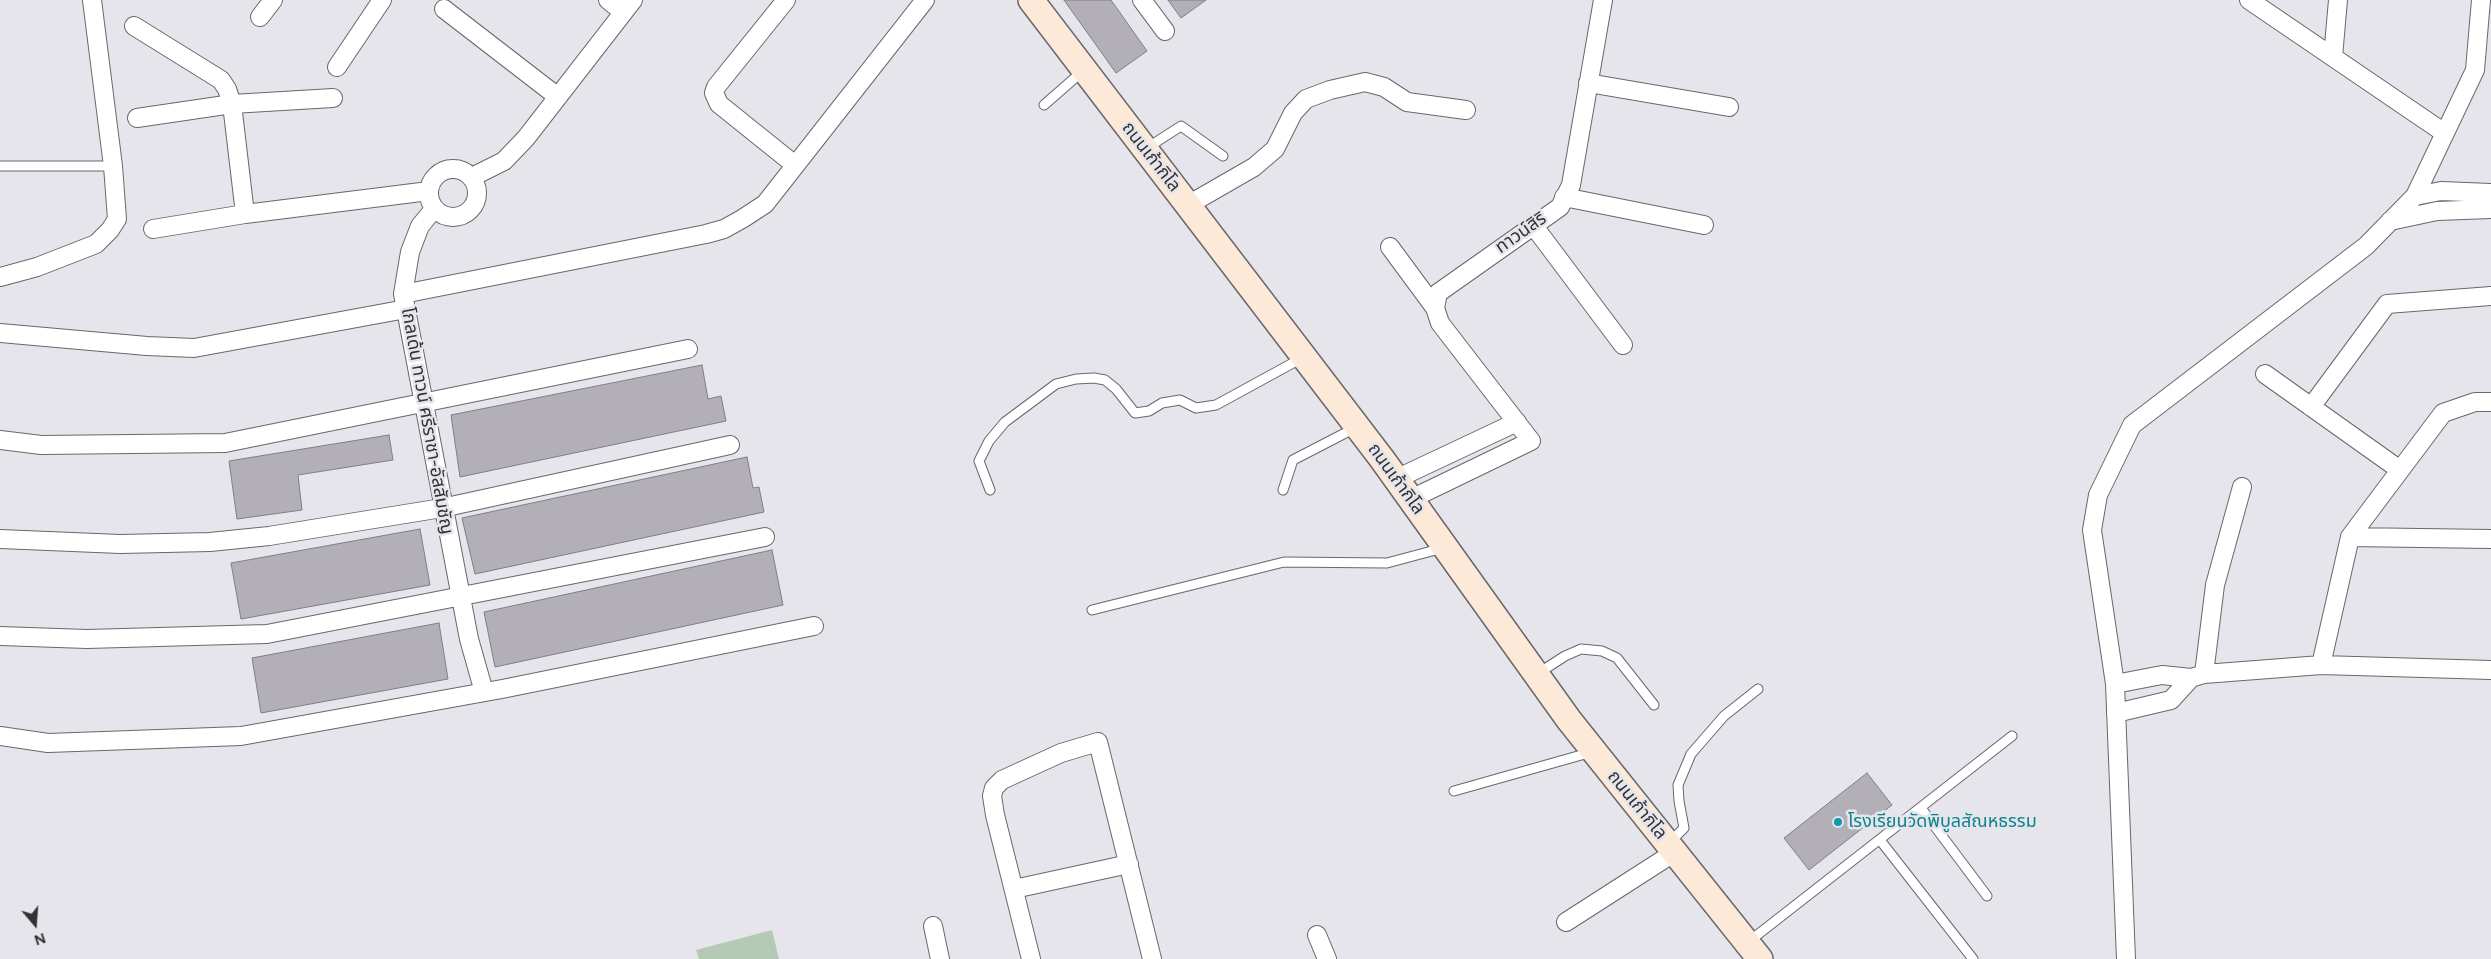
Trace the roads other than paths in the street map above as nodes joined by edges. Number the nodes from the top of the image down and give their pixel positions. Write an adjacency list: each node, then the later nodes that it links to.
1 (92, 0): 34 (street)
2 (273, 0): 15 (street)
3 (382, 0): 19 (street)
4 (608, 0): 13 (street)
5 (925, 0): 32 (street)
6 (1031, 0): 20 (main road, ถนนเก้ากิโล)
7 (1142, 0): 17 (street)
8 (1603, 0): 21 (street, ทาวน์สิริ)
9 (2248, 0): 18 (street)
10 (2338, 0): 18 (street)
11 (2481, 0): 29 (street)
12 (784, 1): 32 (street)
13 (628, 6): 22 (street)
14 (444, 9): 22 (street)
15 (260, 17)
16 (134, 26): 24 (street)
17 (1165, 31)
18 (2333, 57): 29 (street)
19 (337, 67)
20 (1084, 70): 25 (lane); 30 (main road, ถนนเก้ากิโล)
21 (1588, 83): 26 (street); 39 (street, ทาวน์สิริ)
22 (558, 97): 35 (street)
23 (333, 98): 24 (street)
24 (232, 104): 28 (street); 43 (street)
25 (1044, 105)
26 (1729, 107)
27 (1466, 110): 40 (street)
28 (137, 118)
29 (2444, 132): 38 (street)
30 (1145, 149): 31 (lane); 40 (main road, ถนนเก้ากิโล)
31 (1223, 156)
32 (795, 165): 51 (street)
33 (0, 166): 34 (lane)
34 (113, 166): 49 (street)
35 (472, 178): 36 (street); 41 (street)
36 (429, 191): 41 (street); 43 (street)
37 (2491, 193): 38 (street)
38 (2415, 196): 44 (street)
39 (1564, 197): 45 (street, ทาวน์สิริ); 46 (street)
40 (1188, 205): 56 (main road, ถนนเก้ากิโล)
41 (434, 208): 51 (street, โกลเด้น ทาวน์ ศรีราชา-อัสสัมชัญ)
42 (2491, 209): 44 (street)
43 (246, 214): 47 (street)
44 (2390, 221): 85 (street)
45 (1533, 225): 52 (street, ทาวน์สิริ); 54 (street)
46 (1704, 225)
47 (153, 229)
48 (1390, 247): 52 (street)
49 (0, 277)
50 (2491, 296): 60 (street)
51 (405, 301): 53 (street); 59 (street, โกลเด้น ทาวน์ ศรีราชา-อัสสัมชัญ)
52 (1435, 308): 61 (street)
53 (0, 333)
54 (1623, 345)
55 (688, 349): 59 (street)
56 (1304, 357): 62 (main road, ถนนเก้ากิโล); 68 (lane)
57 (2265, 374): 60 (street)
58 (2491, 402): 65 (street)
59 (423, 403): 63 (street); 71 (street, โกลเด้น ทาวน์ ศรีราชา-อัสสัมชัญ)
60 (2311, 407): 65 (street)
61 (1517, 422): 66 (street); 70 (street)
62 (1357, 427): 66 (main road, ถนนเก้ากิโล); 69 (lane)
63 (0, 440)
64 (730, 445): 71 (street)
65 (2400, 470): 73 (street)
66 (1396, 479): 70 (main road, ถนนเก้ากิโล)
67 (2242, 487): 84 (street)
68 (990, 490)
69 (1282, 490)
70 (1411, 499): 76 (main road, ถนนเก้ากิโล)
71 (442, 508): 74 (street); 77 (street, โกลเด้น ทาวน์ ศรีราชา-อัสสัมชัญ)
72 (765, 537): 77 (street)
73 (2350, 537): 75 (street); 81 (street)
74 (0, 539)
75 (2491, 539)
76 (1446, 548): 78 (lane); 83 (main road, ถนนเก้ากิโล)
77 (460, 596): 80 (street); 87 (street, โกลเด้น ทาวน์ ศรีราชา-อัสสัมชัญ)
78 (1092, 610)
79 (814, 626): 87 (street)
80 (0, 636)
81 (2320, 665): 82 (street); 84 (street)
82 (2491, 670)
83 (1536, 674): 88 (lane); 92 (main road, ถนนเก้ากิโล)
84 (2198, 676): 85 (street); 89 (street)
85 (2114, 684): 89 (street)
86 (1758, 689): 96 (lane)
87 (484, 692): 90 (street)
88 (1654, 705)
89 (2116, 713): 109 (street)
90 (0, 736)
91 (2012, 736): 94 (lane)
92 (1594, 752): 93 (lane); 96 (main road, ถนนเก้ากิโล)
93 (1454, 791)
94 (1921, 808): 95 (lane); 99 (lane)
95 (1880, 840): 103 (lane); 108 (lane)
96 (1671, 848): 100 (street); 103 (main road, ถนนเก้ากิโล)
97 (1129, 864): 98 (street); 98 (street); 106 (street)
98 (1014, 889): 105 (street)
99 (1987, 896)
100 (1566, 922)
101 (933, 926): 104 (street)
102 (1317, 935): 107 (street)
103 (1754, 951)
104 (940, 959)
105 (1031, 959)
106 (1152, 959)
107 (1328, 959)
108 (1973, 959)
109 (2126, 959)

